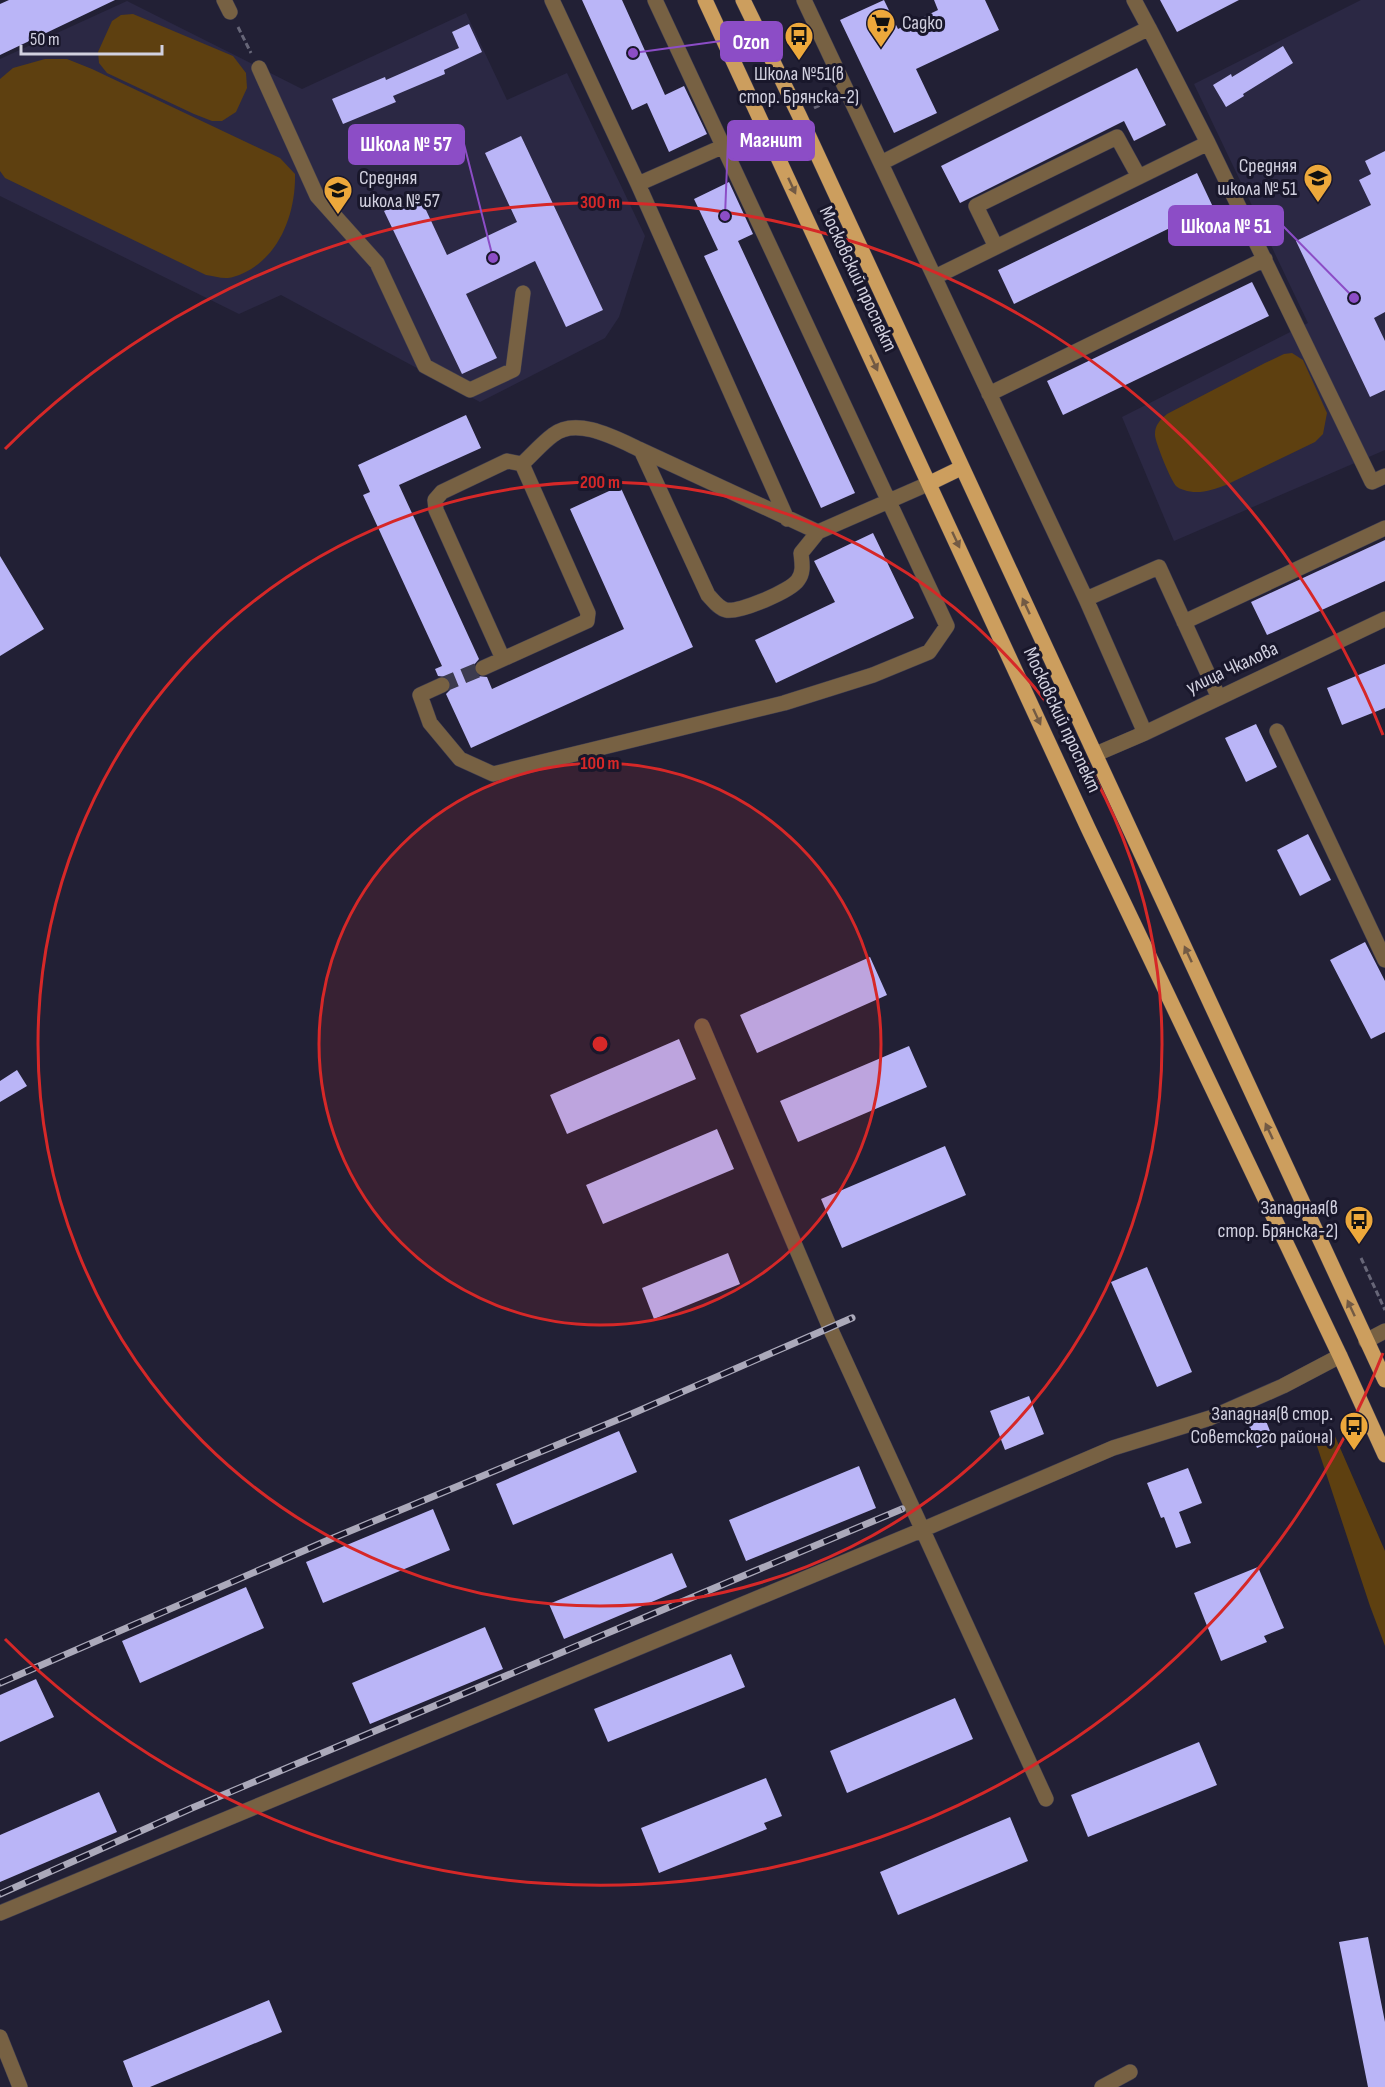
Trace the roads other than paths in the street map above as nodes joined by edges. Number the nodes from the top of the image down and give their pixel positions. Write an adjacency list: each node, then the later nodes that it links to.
1 (552, 0): 13 (street)
2 (655, 0): 10 (street)
3 (705, 0): 23 (main road, Московский проспект, one-way to 23)
4 (744, 0): 21 (main road, Московский проспект)
5 (804, 0): 11 (street)
6 (1134, 0): 7 (street)
7 (1149, 28): 9 (street); 11 (street)
8 (259, 68): 17 (street)
9 (1208, 143): 12 (street); 15 (street)
10 (724, 146): 13 (street); 24 (street)
11 (881, 163): 16 (street)
12 (1138, 177): 14 (street); 14 (street)
13 (638, 184): 25 (street)
14 (996, 247): 16 (street)
15 (1265, 259): 18 (street); 22 (street)
16 (934, 277): 18 (street)
17 (523, 292)
18 (989, 394): 28 (street)
19 (641, 450): 20 (street); 25 (street); 27 (street)
20 (522, 464): 31 (street); 31 (street)
21 (961, 468): 23 (main road); 37 (main road, Московский проспект, one-way to 21)
22 (1385, 476)
23 (930, 483): 24 (street); 42 (main road, Московский проспект, one-way to 42)
24 (891, 501): 27 (street); 33 (street)
25 (786, 519): 27 (street)
26 (1385, 528): 30 (street)
27 (818, 532)
28 (1086, 599): 30 (street); 36 (street)
29 (1385, 619): 34 (street, улица Чкалова)
30 (1184, 622): 34 (street)
31 (503, 659): 32 (street)
32 (483, 668)
33 (442, 686)
34 (1219, 698): 36 (street, улица Чкалова)
35 (1276, 731): 38 (street)
36 (1145, 733): 37 (street, улица Чкалова)
37 (1096, 754): 41 (main road, Московский проспект, one-way to 37)
38 (1385, 960)
39 (702, 1026): 45 (street)
40 (1385, 1331): 41 (street)
41 (1366, 1341): 43 (main road, Московский проспект)
42 (1340, 1356): 44 (main road, Московский проспект); 45 (street)
43 (1385, 1380)
44 (1385, 1455)
45 (924, 1529): 46 (street); 47 (street)
46 (1046, 1799)
47 (0, 1913)
48 (0, 2037): 50 (street)
49 (1130, 2072): 51 (street)
50 (20, 2087)
51 (1102, 2087)

